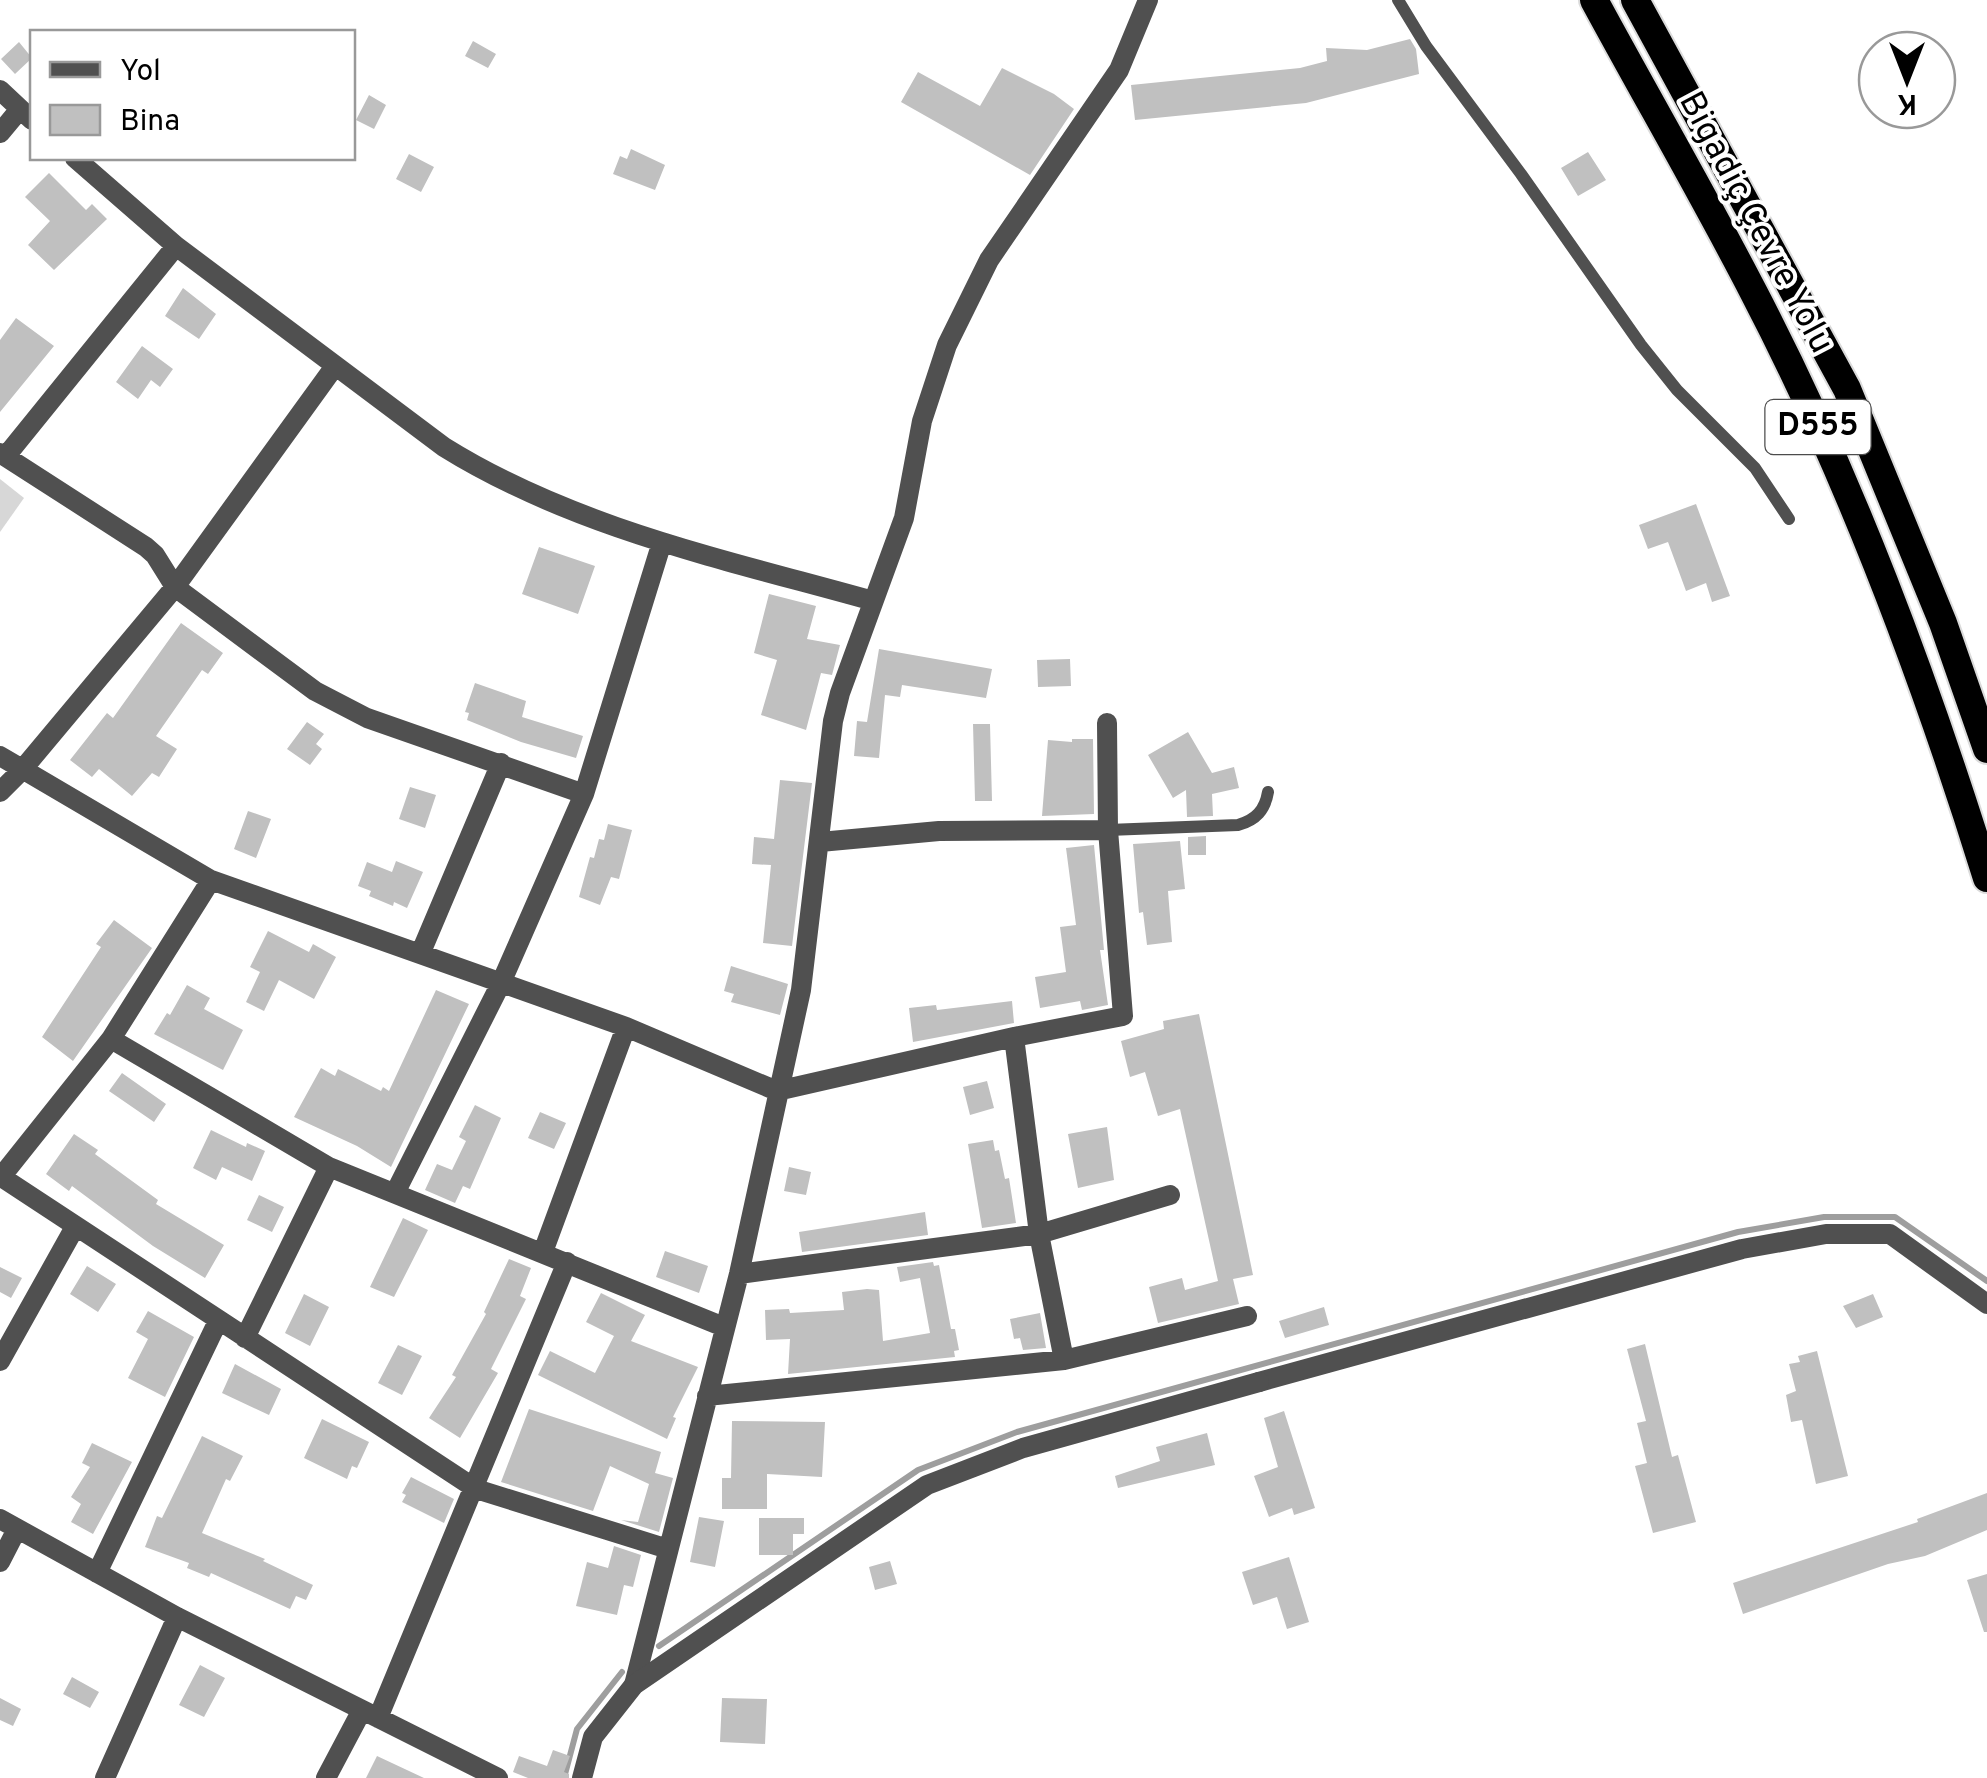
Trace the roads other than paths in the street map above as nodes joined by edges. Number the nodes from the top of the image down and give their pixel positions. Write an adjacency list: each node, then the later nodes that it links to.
1 (1148, 0): 15 (street)
2 (1398, 0): 12 (lane)
3 (1594, 0): 26 (highway, Bigadiç Çevre Yolu / D555)
4 (1635, 0): 17 (highway, Bigadiç Çevre Yolu / D555)
5 (0, 90): 6 (street)
6 (26, 114): 7 (street)
7 (0, 132)
8 (77, 160): 9 (street)
9 (176, 246): 10 (street); 11 (street)
10 (335, 366): 13 (street); 14 (street)
11 (3, 454): 14 (street)
12 (1790, 519)
13 (662, 542): 15 (street); 23 (street)
14 (175, 588): 19 (street); 20 (street)
15 (873, 600): 25 (street)
16 (1107, 722): 24 (street)
17 (1987, 749)
18 (0, 756): 20 (street)
19 (500, 764): 23 (street); 28 (street)
20 (22, 770): 21 (street); 27 (street)
21 (0, 792)
22 (1268, 792): 24 (lane)
23 (584, 794): 29 (street)
24 (1108, 830): 25 (street); 31 (street)
25 (820, 842): 33 (street)
26 (1987, 878)
27 (212, 880): 28 (street); 32 (street)
28 (421, 952): 29 (street)
29 (501, 983): 30 (street); 36 (street)
30 (626, 1026): 33 (street); 40 (street)
31 (1014, 1037): 33 (street); 39 (street)
32 (111, 1038): 34 (street); 35 (street)
33 (777, 1090): 42 (street)
34 (329, 1167): 36 (street); 47 (street)
35 (0, 1176): 38 (street)
36 (395, 1193): 40 (street)
37 (1170, 1195): 39 (street)
38 (75, 1228): 45 (street); 49 (street)
39 (1038, 1234): 42 (street); 48 (street)
40 (544, 1252): 41 (street)
41 (568, 1262): 46 (street); 51 (street)
42 (738, 1274): 46 (street)
43 (1987, 1304): 57 (street)
44 (1247, 1316): 48 (street)
45 (218, 1321): 47 (street); 55 (street)
46 (724, 1327): 50 (street)
47 (245, 1338): 51 (street)
48 (1064, 1360): 50 (street)
49 (0, 1362)
50 (707, 1396): 53 (street)
51 (476, 1489): 53 (street); 58 (street)
52 (8, 1524): 54 (street); 55 (street)
53 (668, 1549): 57 (street)
54 (0, 1562)
55 (97, 1572): 56 (street)
56 (177, 1616): 58 (street); 59 (street)
57 (634, 1685): 62 (street)
58 (370, 1714): 60 (street); 61 (street)
59 (106, 1778)
60 (326, 1778)
61 (498, 1778)
62 (582, 1778)

